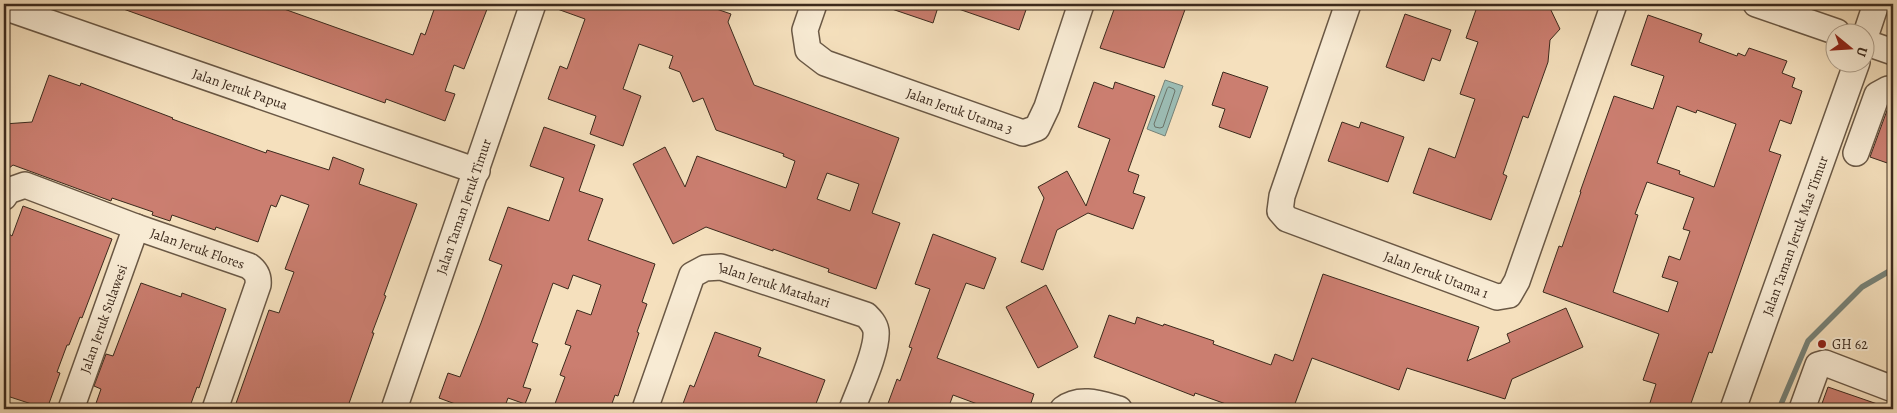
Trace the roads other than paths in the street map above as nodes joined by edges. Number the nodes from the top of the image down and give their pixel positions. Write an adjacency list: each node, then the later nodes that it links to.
1 (533, 4): 16 (street, Jalan Taman Jeruk Timur)
2 (814, 4): 3 (street, Jalan Jeruk Utama 3)
3 (1081, 4)
4 (1348, 4): 5 (street, Jalan Jeruk Utama 1)
5 (1614, 4)
6 (1756, 4): 10 (street)
7 (4, 7): 16 (street, Jalan Jeruk Papua)
8 (1876, 8): 9 (street)
9 (1871, 22)
10 (1824, 27)
11 (1874, 45): 12 (street)
12 (1893, 52)
13 (1853, 72): 27 (street, Jalan Taman Jeruk Mas Timur)
14 (1893, 91): 15 (street)
15 (1856, 153)
16 (476, 171): 22 (street, Jalan Taman Jeruk Timur)
17 (4, 197): 18 (street, Jalan Jeruk Flores)
18 (136, 226): 20 (street, Jalan Jeruk Sulawesi); 21 (street, Jalan Jeruk Flores)
19 (1893, 389): 28 (street)
20 (71, 409)
21 (215, 409)
22 (394, 409)
23 (646, 409): 24 (street, Jalan Jeruk Matahari)
24 (852, 409)
25 (1063, 409): 26 (street)
26 (1120, 409)
27 (1733, 409)
28 (1802, 409)

